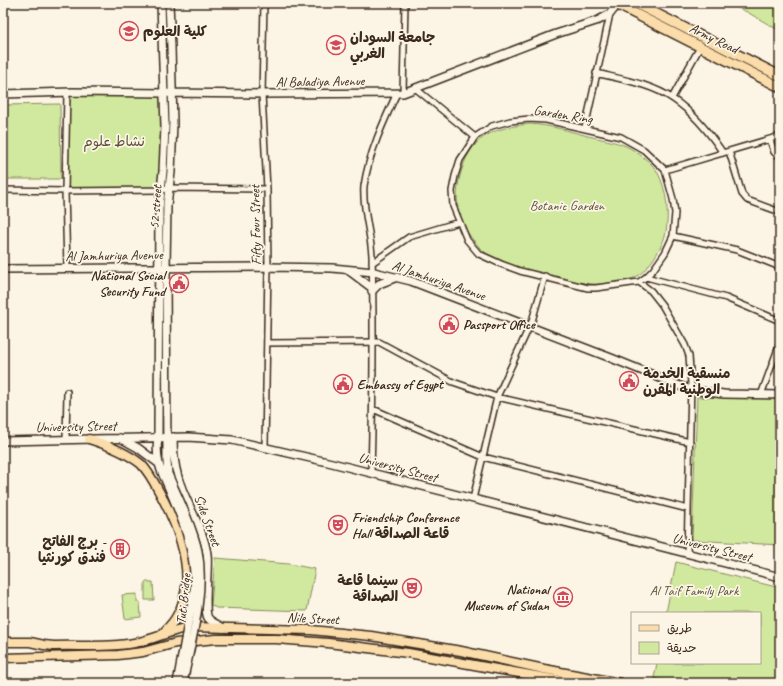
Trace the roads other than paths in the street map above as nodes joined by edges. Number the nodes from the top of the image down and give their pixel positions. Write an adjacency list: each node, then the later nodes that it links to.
1 (161, 3): 14 (street, 52 street)
2 (168, 3): 15 (street, 52 street)
3 (264, 3): 18 (street, Fifty Four Street)
4 (405, 3): 16 (street)
5 (635, 3): 10 (highway, Army Road)
6 (616, 4): 7 (street, Al Baladiya Avenue); 8 (highway, Army Road)
7 (610, 14): 9 (street); 12 (street, Al Baladiya Avenue)
8 (700, 47): 11 (highway, Army Road); 19 (street)
9 (596, 73): 19 (street); 20 (street)
10 (780, 76)
11 (780, 86)
12 (415, 88): 16 (street, Al Baladiya Avenue); 22 (street)
13 (67, 93): 14 (street, Al Baladiya Avenue); 17 (street, Al Baladiya Avenue); 32 (street)
14 (164, 93): 15 (street, Al Baladiya Avenue); 31 (street, 52 street)
15 (172, 93): 18 (street, Al Baladiya Avenue); 28 (street, 52 street)
16 (400, 93): 18 (street, Al Baladiya Avenue); 36 (street)
17 (3, 94)
18 (262, 94): 29 (street, Fifty Four Street)
19 (672, 98): 25 (street)
20 (585, 128): 22 (street, Garden Ring); 27 (street, Garden Ring)
21 (780, 136): 23 (street)
22 (475, 137): 34 (street, Garden Ring)
23 (770, 140): 24 (street); 26 (street)
24 (730, 151): 25 (street); 33 (street)
25 (723, 153): 27 (street)
26 (780, 157)
27 (665, 170): 35 (street, Garden Ring)
28 (169, 188): 29 (street); 31 (street); 39 (street, 52 street)
29 (267, 189): 37 (street, Fifty Four Street)
30 (3, 190): 32 (street)
31 (161, 190): 32 (street); 38 (street, 52 street)
32 (65, 191): 41 (street)
33 (780, 212)
34 (459, 222): 36 (street); 45 (street, Garden Ring)
35 (673, 236): 40 (street); 47 (street, Garden Ring)
36 (372, 263): 44 (street)
37 (268, 266): 39 (street, Al Jamhuriya Avenue); 43 (street, Al Jamhuriya Avenue); 53 (street, Fifty Four Street)
38 (158, 267): 39 (street, Al Jamhuriya Avenue); 41 (street, Al Jamhuriya Avenue); 61 (street, 52 street)
39 (166, 267): 63 (street, 52 street)
40 (780, 267)
41 (67, 268): 42 (street, Al Jamhuriya Avenue)
42 (3, 269)
43 (346, 269): 44 (street, Al Jamhuriya Avenue); 49 (street)
44 (371, 272): 46 (street, Al Jamhuriya Avenue); 49 (street)
45 (545, 276): 48 (street, Garden Ring); 51 (street)
46 (397, 277): 49 (street); 51 (street, Al Jamhuriya Avenue)
47 (646, 277): 48 (street, Garden Ring); 50 (street)
48 (639, 282): 55 (street)
49 (372, 289): 52 (street)
50 (780, 321)
51 (529, 327): 55 (street, Al Jamhuriya Avenue); 59 (street)
52 (372, 342): 53 (street); 59 (street); 60 (street)
53 (268, 343): 68 (street, Fifty Four Street)
54 (780, 345): 57 (street)
55 (690, 390): 57 (street, Al Jamhuriya Avenue); 67 (street)
56 (66, 392): 64 (street)
57 (761, 395): 58 (street, Al Jamhuriya Avenue)
58 (780, 395)
59 (497, 397): 67 (street); 69 (street)
60 (373, 409): 69 (street); 71 (street)
61 (158, 437): 62 (street, University Street); 63 (street, University Street); 70 (street, 52 street)
62 (120, 438): 65 (street, University Street); 70 (street)
63 (170, 438): 68 (street, University Street); 73 (street); 78 (street, Side Street)
64 (66, 439): 65 (street, University Street); 66 (street, University Street)
65 (89, 439): 72 (main road)
66 (3, 440)
67 (690, 442): 75 (street)
68 (265, 447): 71 (street, University Street)
69 (483, 457): 74 (street); 75 (street)
70 (159, 467): 72 (street); 73 (street)
71 (372, 473): 74 (street, University Street)
72 (150, 476): 80 (main road)
73 (166, 476): 87 (street, Tuti Bridge, bridge); 88 (street, Tuti Bridge, bridge)
74 (473, 499): 76 (street, University Street)
75 (688, 509): 76 (street)
76 (687, 554): 77 (street, University Street)
77 (780, 578)
78 (224, 628): 79 (main road, Nile Street); 80 (main road, Nile Street)
79 (329, 631): 82 (main road); 83 (main road, Nile Street)
80 (158, 637): 81 (main road, Nile Street)
81 (3, 642)
82 (328, 643): 84 (main road, Nile Street); 85 (main road, Nile Street)
83 (461, 651): 85 (main road); 86 (main road, Nile Street)
84 (3, 658)
85 (460, 662): 86 (main road, Nile Street)
86 (544, 673): 89 (main road, Nile Street); 90 (main road, Nile Street)
87 (177, 683)
88 (183, 683)
89 (574, 683)
90 (620, 683)

